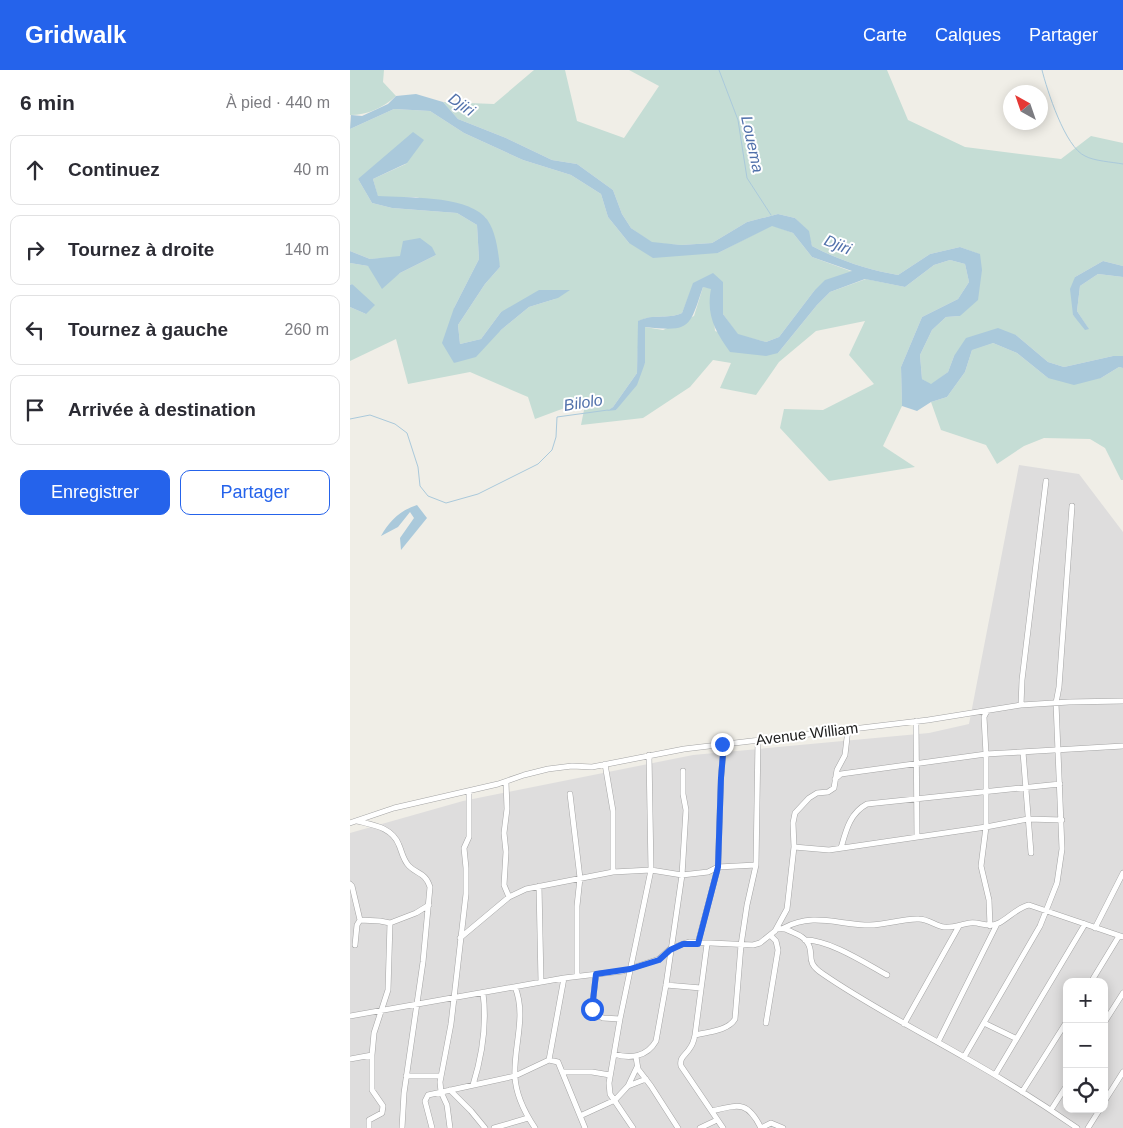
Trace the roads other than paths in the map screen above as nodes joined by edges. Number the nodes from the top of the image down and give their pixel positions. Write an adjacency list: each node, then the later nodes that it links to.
1 (1046, 481): 5 (street)
2 (1072, 506): 4 (street)
3 (1123, 701): 4 (street, Avenue William)
4 (1056, 703): 5 (street, Avenue William); 12 (street)
5 (1021, 705): 6 (street, Avenue William)
6 (987, 710): 7 (street, Avenue William); 14 (street)
7 (916, 721): 8 (street, Avenue William); 17 (street)
8 (848, 729): 9 (street, Avenue William); 19 (street)
9 (758, 740): 10 (street, Avenue William); 35 (street)
10 (722, 744): 15 (street, Avenue William); 36 (street)
11 (1123, 746): 12 (street)
12 (1059, 750): 13 (street); 21 (street)
13 (1023, 752): 14 (street); 22 (street)
14 (986, 754): 17 (street); 24 (street)
15 (648, 755): 16 (street, Avenue William); 37 (street)
16 (606, 764): 20 (street, Avenue William); 38 (street)
17 (916, 764): 19 (street); 26 (street)
18 (683, 771): 40 (street)
19 (835, 779): 32 (street)
20 (506, 782): 23 (street, Avenue William); 44 (street)
21 (1060, 784): 22 (street); 28 (street)
22 (1025, 788): 24 (street); 27 (street)
23 (469, 791): 29 (street, Avenue William); 58 (street)
24 (986, 792): 26 (street); 30 (street)
25 (570, 794): 41 (street)
26 (916, 799): 31 (street); 33 (street)
27 (1028, 819): 28 (street); 30 (street); 34 (street)
28 (1062, 820): 46 (street)
29 (353, 822): 45 (street)
30 (986, 827): 31 (street); 52 (street)
31 (917, 837): 33 (street)
32 (794, 847): 33 (street); 55 (street)
33 (841, 848)
34 (1031, 853)
35 (756, 865): 36 (street); 63 (street)
36 (718, 867): 40 (street); 60 (street)
37 (651, 870): 38 (street); 40 (street); 65 (street)
38 (612, 872): 41 (street)
39 (1123, 873): 54 (street)
40 (682, 875): 64 (street)
41 (580, 878): 43 (street); 68 (street)
42 (350, 884): 47 (street)
43 (539, 886): 44 (street); 71 (street)
44 (509, 897): 58 (street)
45 (429, 905): 48 (street); 78 (street)
46 (1047, 911): 49 (street); 50 (street); 83 (street)
47 (360, 920): 48 (street); 62 (street)
48 (390, 923): 79 (street)
49 (997, 924): 52 (street); 89 (street)
50 (1085, 924): 54 (street); 88 (street)
51 (959, 926): 52 (street); 53 (street); 86 (street)
52 (990, 926)
53 (784, 928): 55 (street); 59 (street)
54 (1095, 928): 57 (street)
55 (777, 929): 56 (street)
56 (771, 936): 63 (street); 82 (street)
57 (1121, 937): 70 (street)
58 (460, 938): 77 (street)
59 (806, 940): 67 (street); 86 (street)
60 (698, 944): 61 (street); 64 (street)
61 (707, 944): 63 (street); 74 (street)
62 (355, 945)
63 (741, 945): 87 (street)
64 (670, 950): 65 (street); 72 (street)
65 (630, 969): 66 (street); 81 (street)
66 (596, 974): 68 (street); 81 (street)
67 (887, 975)
68 (577, 976): 69 (street)
69 (564, 978): 71 (street); 95 (street)
70 (1094, 978)
71 (542, 982): 73 (street)
72 (666, 985): 74 (street); 93 (street)
73 (515, 987): 76 (street); 103 (street)
74 (701, 988): 87 (street)
75 (1123, 992): 85 (street)
76 (483, 993): 77 (street); 105 (street)
77 (454, 999): 78 (street); 102 (street)
78 (416, 1004): 79 (street); 101 (street)
79 (382, 1009): 80 (street); 91 (street)
80 (350, 1015)
81 (620, 1019): 90 (street)
82 (766, 1023)
83 (984, 1023): 88 (street); 92 (street)
84 (1066, 1023): 110 (street)
85 (1105, 1023)
86 (904, 1024): 89 (street)
87 (695, 1035): 114 (street)
88 (1015, 1038): 99 (street)
89 (938, 1042): 92 (street)
90 (614, 1054): 93 (street); 100 (street)
91 (372, 1055): 94 (street); 119 (street)
92 (964, 1056): 99 (street)
93 (636, 1057): 96 (street)
94 (350, 1059)
95 (549, 1060): 97 (street); 103 (street)
96 (637, 1067): 104 (street); 106 (street)
97 (562, 1072): 100 (street); 116 (street)
98 (1123, 1072): 111 (street)
99 (995, 1074): 110 (street)
100 (610, 1075): 112 (street)
101 (406, 1076): 102 (street); 120 (street)
102 (441, 1076): 109 (street)
103 (515, 1076): 105 (street); 117 (street)
104 (646, 1079): 106 (street); 128 (street)
105 (473, 1085): 107 (street)
106 (628, 1086): 112 (street)
107 (450, 1090): 109 (street); 123 (street)
108 (1063, 1091): 113 (street)
109 (441, 1092): 121 (street); 122 (street)
110 (1022, 1092): 113 (street)
111 (1108, 1096)
112 (615, 1100): 116 (street); 127 (street)
113 (1051, 1110): 133 (street)
114 (712, 1111): 118 (street); 131 (street)
115 (1097, 1113): 134 (street)
116 (580, 1116): 126 (street)
117 (528, 1118): 124 (street); 125 (street)
118 (717, 1120): 129 (street); 130 (street)
119 (369, 1128)
120 (402, 1128)
121 (432, 1128)
122 (450, 1128)
123 (485, 1128)
124 (494, 1128)
125 (535, 1128)
126 (585, 1128)
127 (633, 1128)
128 (678, 1128)
129 (700, 1128)
130 (723, 1128)
131 (761, 1128): 132 (street)
132 (783, 1128)
133 (1078, 1128)
134 (1088, 1128)

